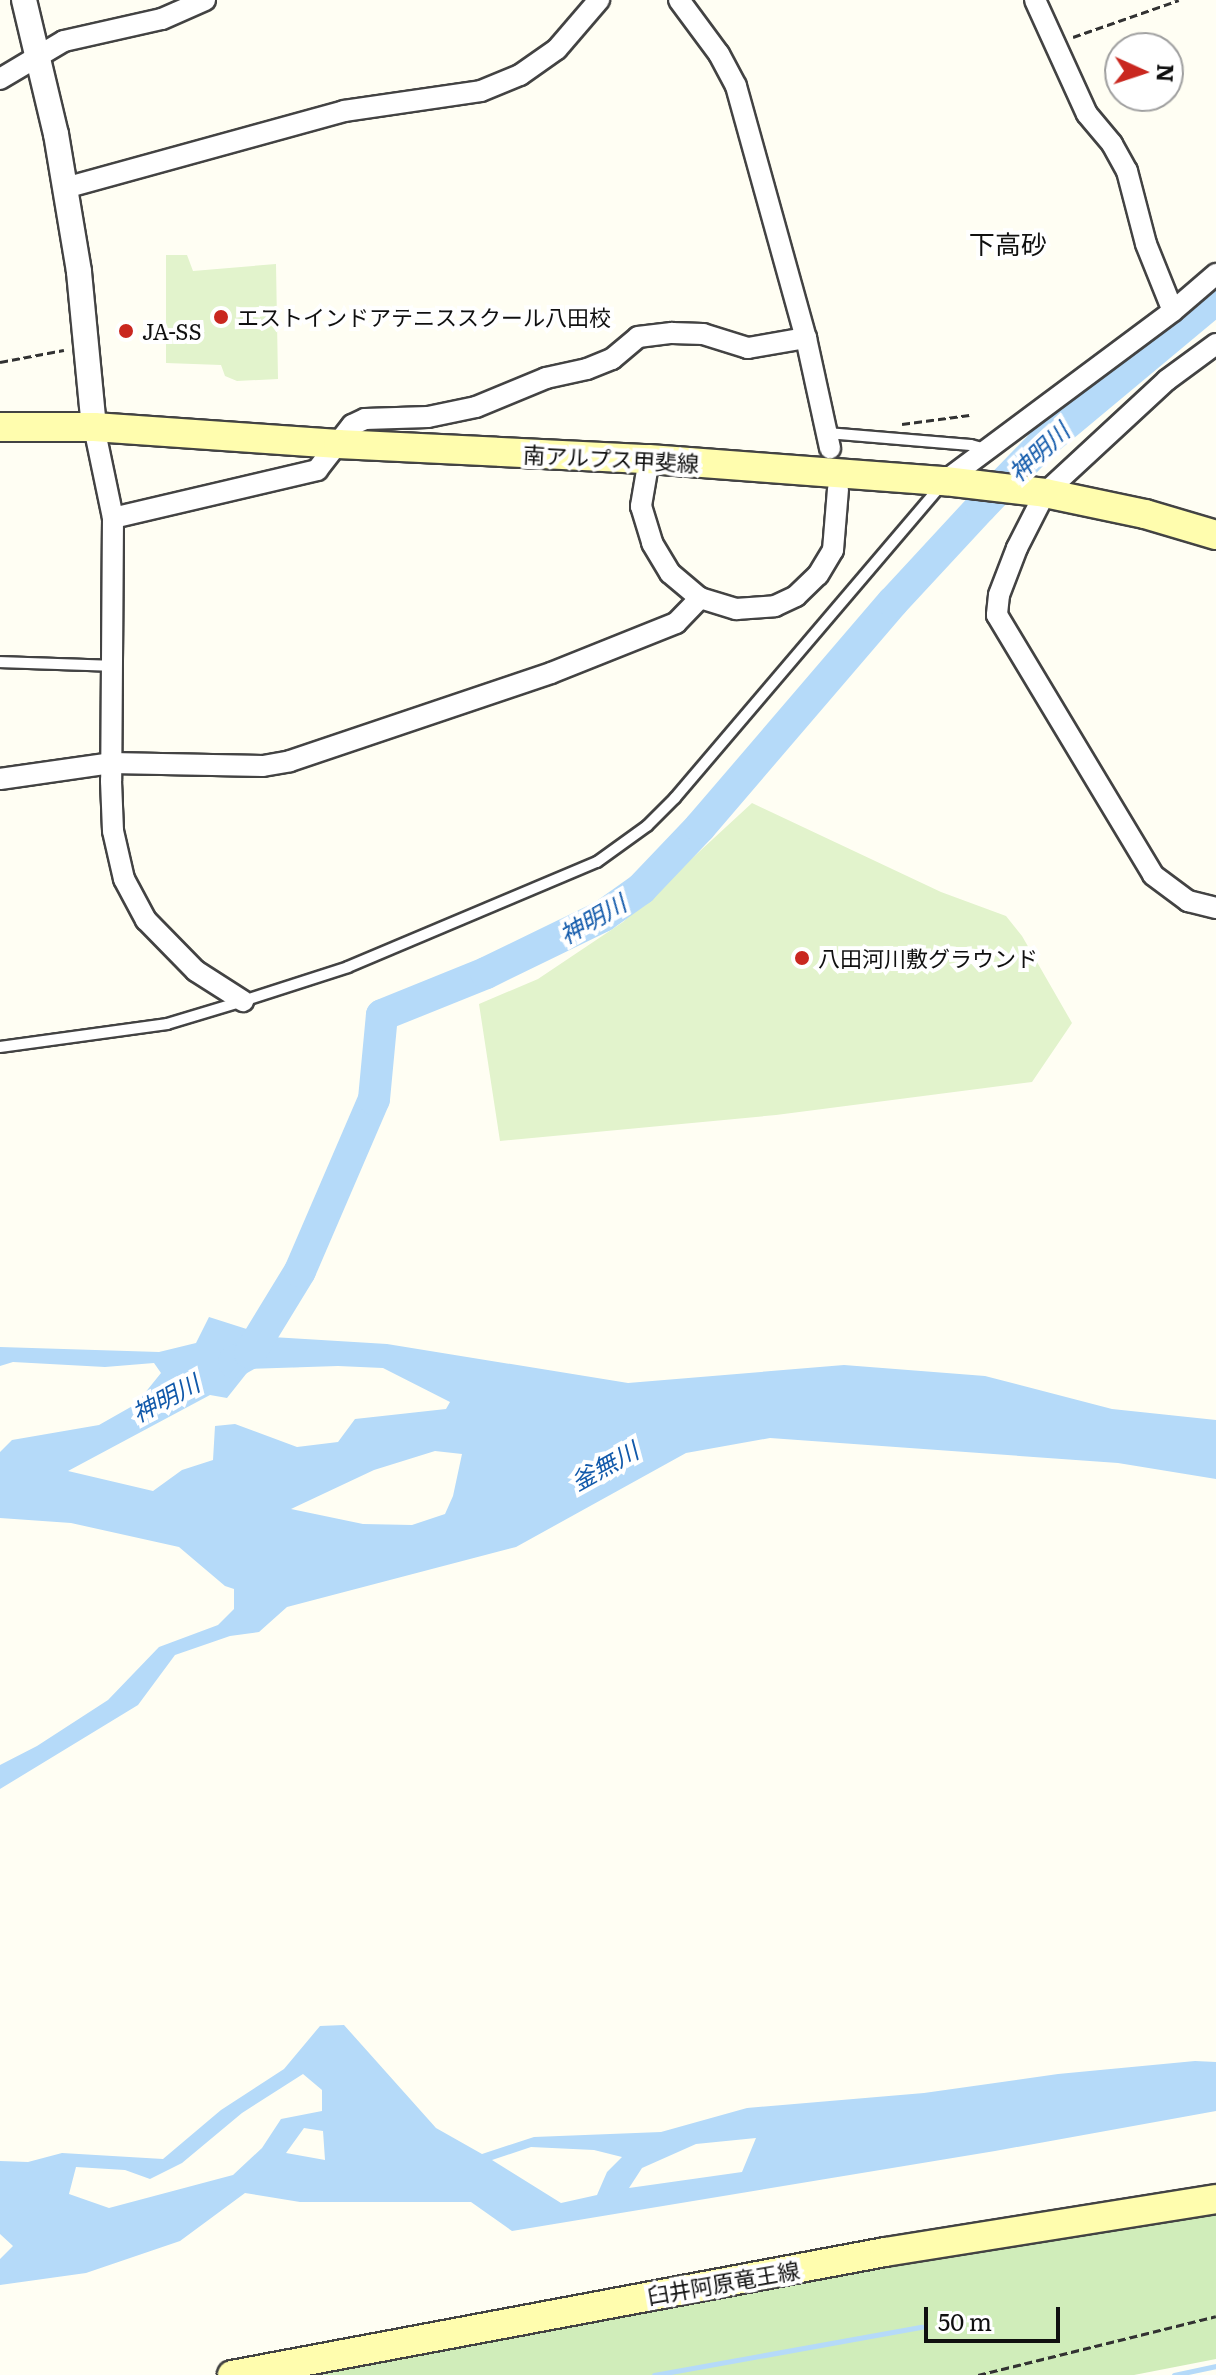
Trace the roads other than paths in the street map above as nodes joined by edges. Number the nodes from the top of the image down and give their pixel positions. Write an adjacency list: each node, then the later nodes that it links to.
1 (24, 0): 6 (street)
2 (205, 0): 6 (street)
3 (599, 0): 8 (street)
4 (679, 0): 11 (street)
5 (1035, 0): 10 (street)
6 (37, 57): 7 (street); 8 (street)
7 (0, 79)
8 (65, 188): 14 (street)
9 (1216, 274): 10 (street)
10 (1173, 311): 17 (street)
11 (806, 338): 15 (street); 16 (street)
12 (1216, 344): 21 (street)
13 (0, 427): 14 (main road, 南アルプス甲斐線)
14 (94, 427): 16 (main road, 南アルプス甲斐線); 22 (street)
15 (829, 440): 17 (lane)
16 (338, 444): 18 (main road, 南アルプス甲斐線); 22 (street)
17 (985, 449): 19 (street)
18 (649, 459): 19 (main road, 南アルプス甲斐線); 24 (street)
19 (958, 483): 21 (main road, 南アルプス甲斐線); 30 (lane)
20 (838, 489): 24 (street)
21 (1039, 493): 23 (main road, 南アルプス甲斐線); 29 (street)
22 (113, 518): 26 (street)
23 (1216, 535)
24 (700, 598): 27 (street)
25 (0, 662): 26 (lane)
26 (112, 666): 27 (street)
27 (111, 763): 28 (street); 30 (street)
28 (0, 779)
29 (1216, 908)
30 (243, 1001): 31 (lane)
31 (0, 1047)
32 (1216, 2199): 33 (main road, 臼井阿原竜王線)
33 (232, 2375)

